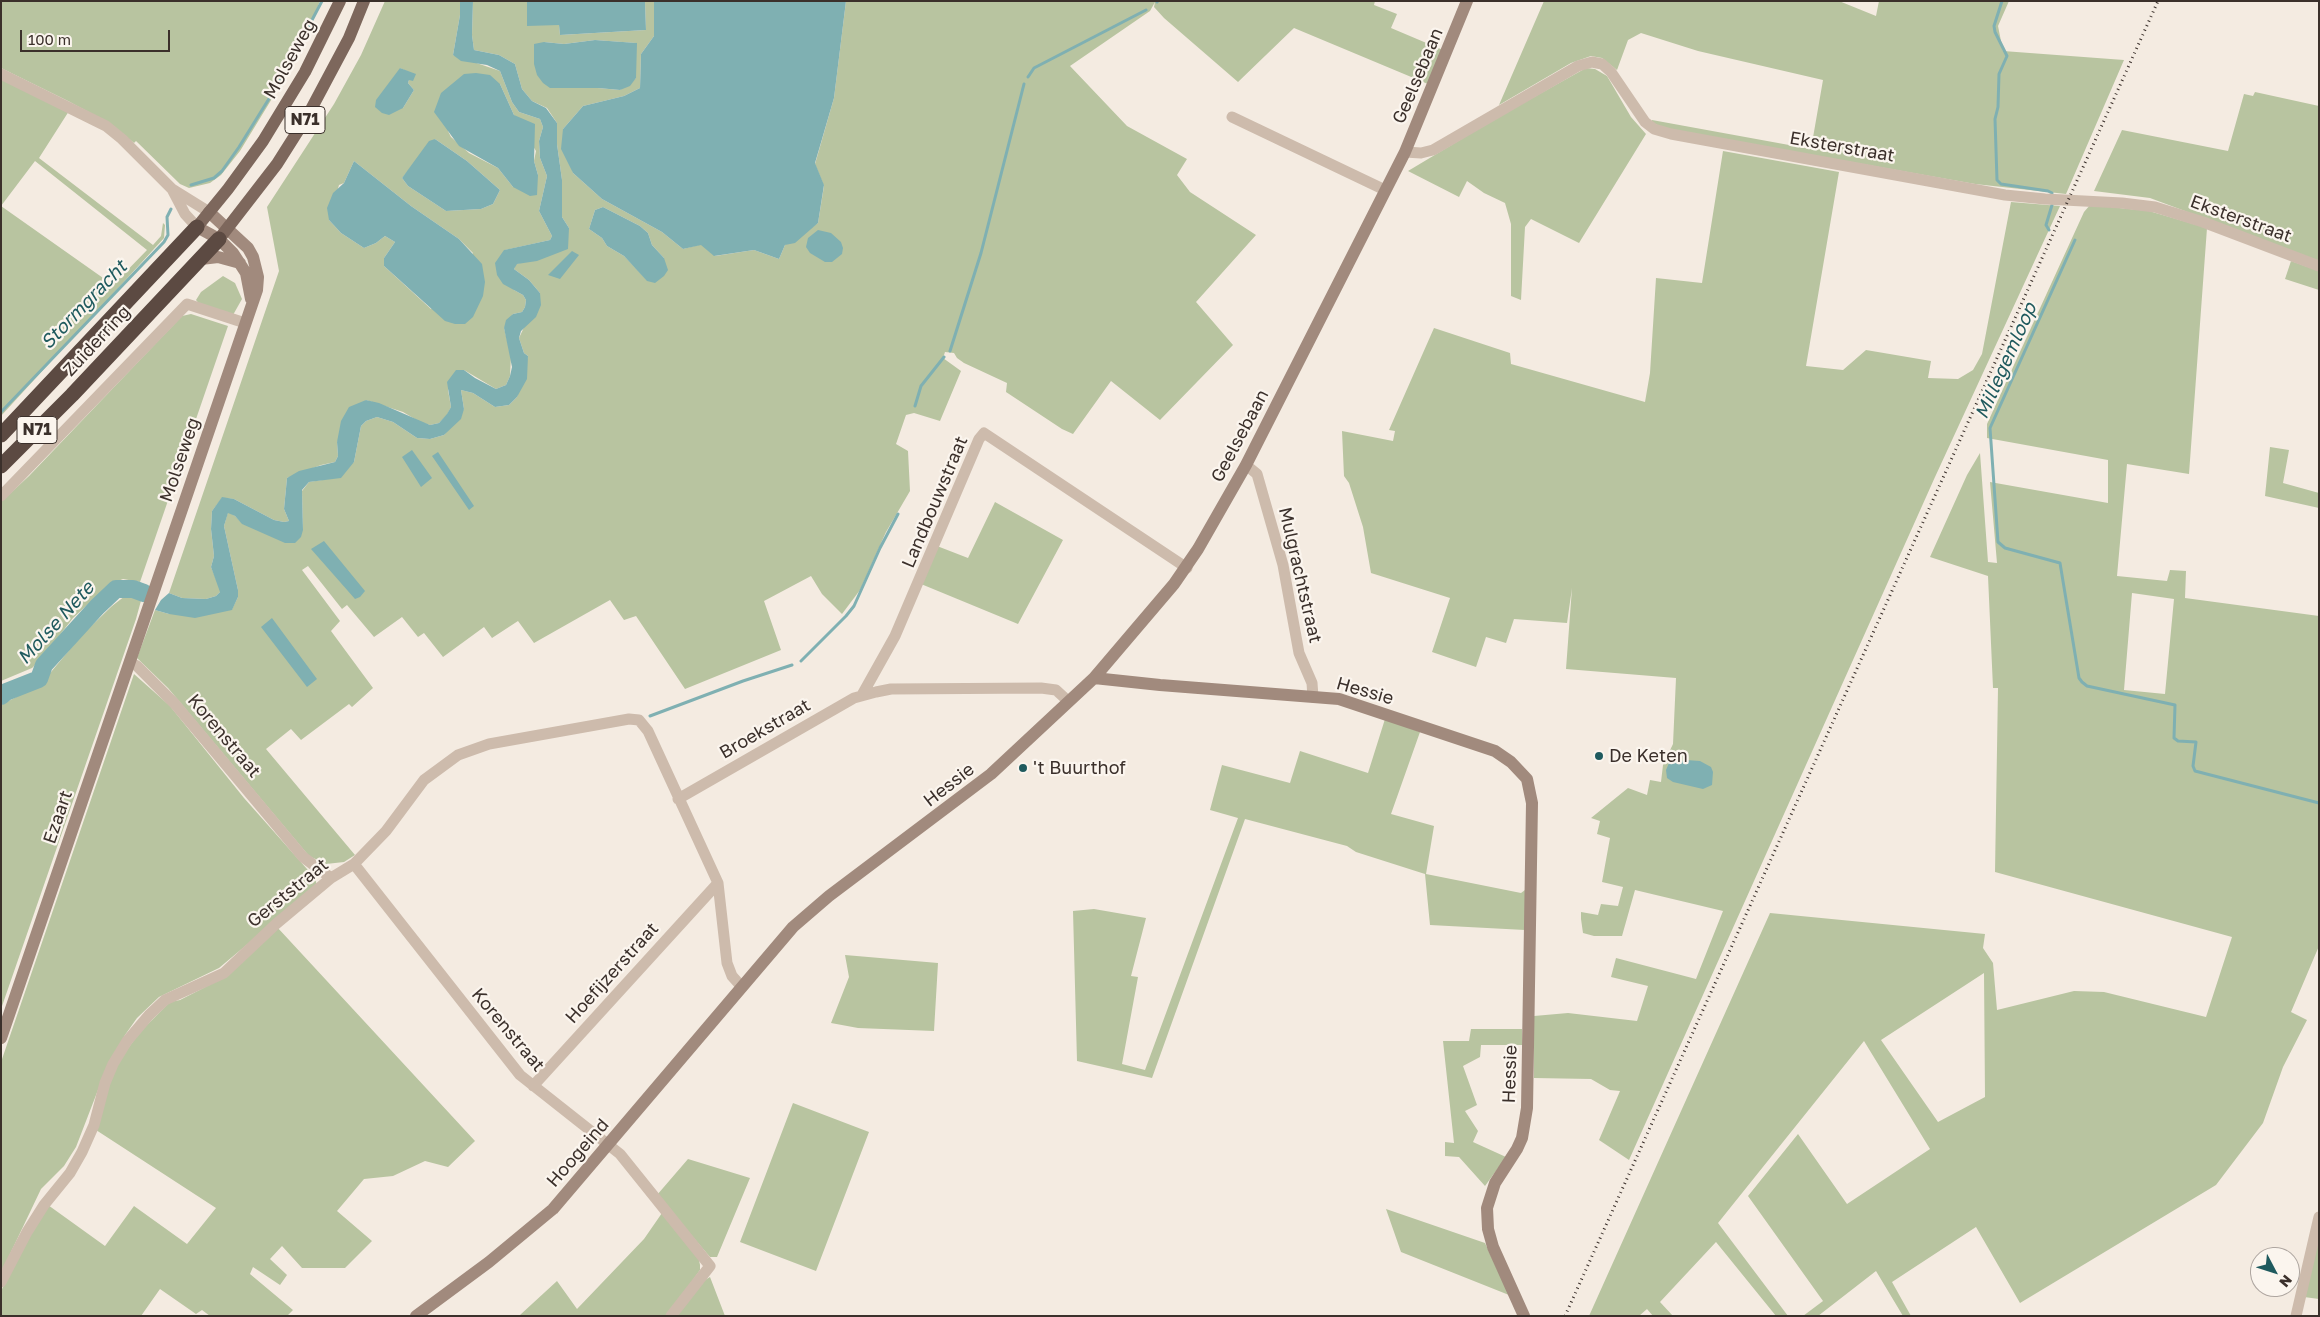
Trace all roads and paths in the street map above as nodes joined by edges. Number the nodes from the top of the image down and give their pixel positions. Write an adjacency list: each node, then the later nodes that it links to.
1 (340, 1): 9 (main road, Molseweg / N71)
2 (364, 1): 11 (main road, N71)
3 (1467, 1): 6 (street, Geelsebaan)
4 (1, 74): 7 (street)
5 (1232, 116): 8 (street)
6 (1404, 152): 8 (street, Geelsebaan); 14 (street, Eksterstraat)
7 (172, 189): 9 (street); 10 (street)
8 (1385, 190): 18 (street, Geelsebaan)
9 (209, 212): 10 (main road, Molseweg / N71); 11 (street)
10 (196, 227): 11 (street); 17 (highway, Zuiderring / N71)
11 (223, 233): 12 (highway, Zuiderring / N71); 13 (street, Molseweg); 15 (street, Molseweg)
12 (201, 259): 13 (street); 19 (highway, Zuiderring / N71)
13 (240, 263): 15 (street, Molseweg)
14 (2319, 266)
15 (251, 306): 16 (street, Molseweg)
16 (245, 323): 20 (street); 22 (street, Molseweg)
17 (1, 435)
18 (1246, 465): 21 (street, Geelsebaan); 26 (street, Mulgrachtstraat)
19 (1, 466)
20 (1, 496)
21 (1187, 568): 24 (street, Geelsebaan); 25 (street, Landbouwstraat)
22 (148, 607): 23 (street, Ezaart)
23 (130, 662): 30 (street, Korenstraat); 33 (street, Ezaart)
24 (1094, 678): 26 (street, Hessie); 27 (street, Hessie)
25 (862, 695): 27 (street, Broekstraat); 28 (street, Broekstraat)
26 (1313, 697): 40 (street, Hessie)
27 (1068, 701): 32 (street, Hessie)
28 (678, 799): 29 (street, Gerststraat); 31 (street)
29 (354, 864): 30 (street, Gerststraat); 34 (street, Korenstraat)
30 (331, 878): 37 (street, Gerststraat)
31 (718, 883): 32 (street); 34 (street, Hoefijzerstraat)
32 (741, 986): 35 (street, Hoogeind)
33 (1, 1038)
34 (533, 1086): 35 (street, Korenstraat)
35 (608, 1145): 38 (street, Hoogeind); 39 (street, Korenstraat)
36 (2319, 1217): 41 (street)
37 (1, 1282)
38 (416, 1316)
39 (670, 1316)
40 (1524, 1316)
41 (2296, 1316)

